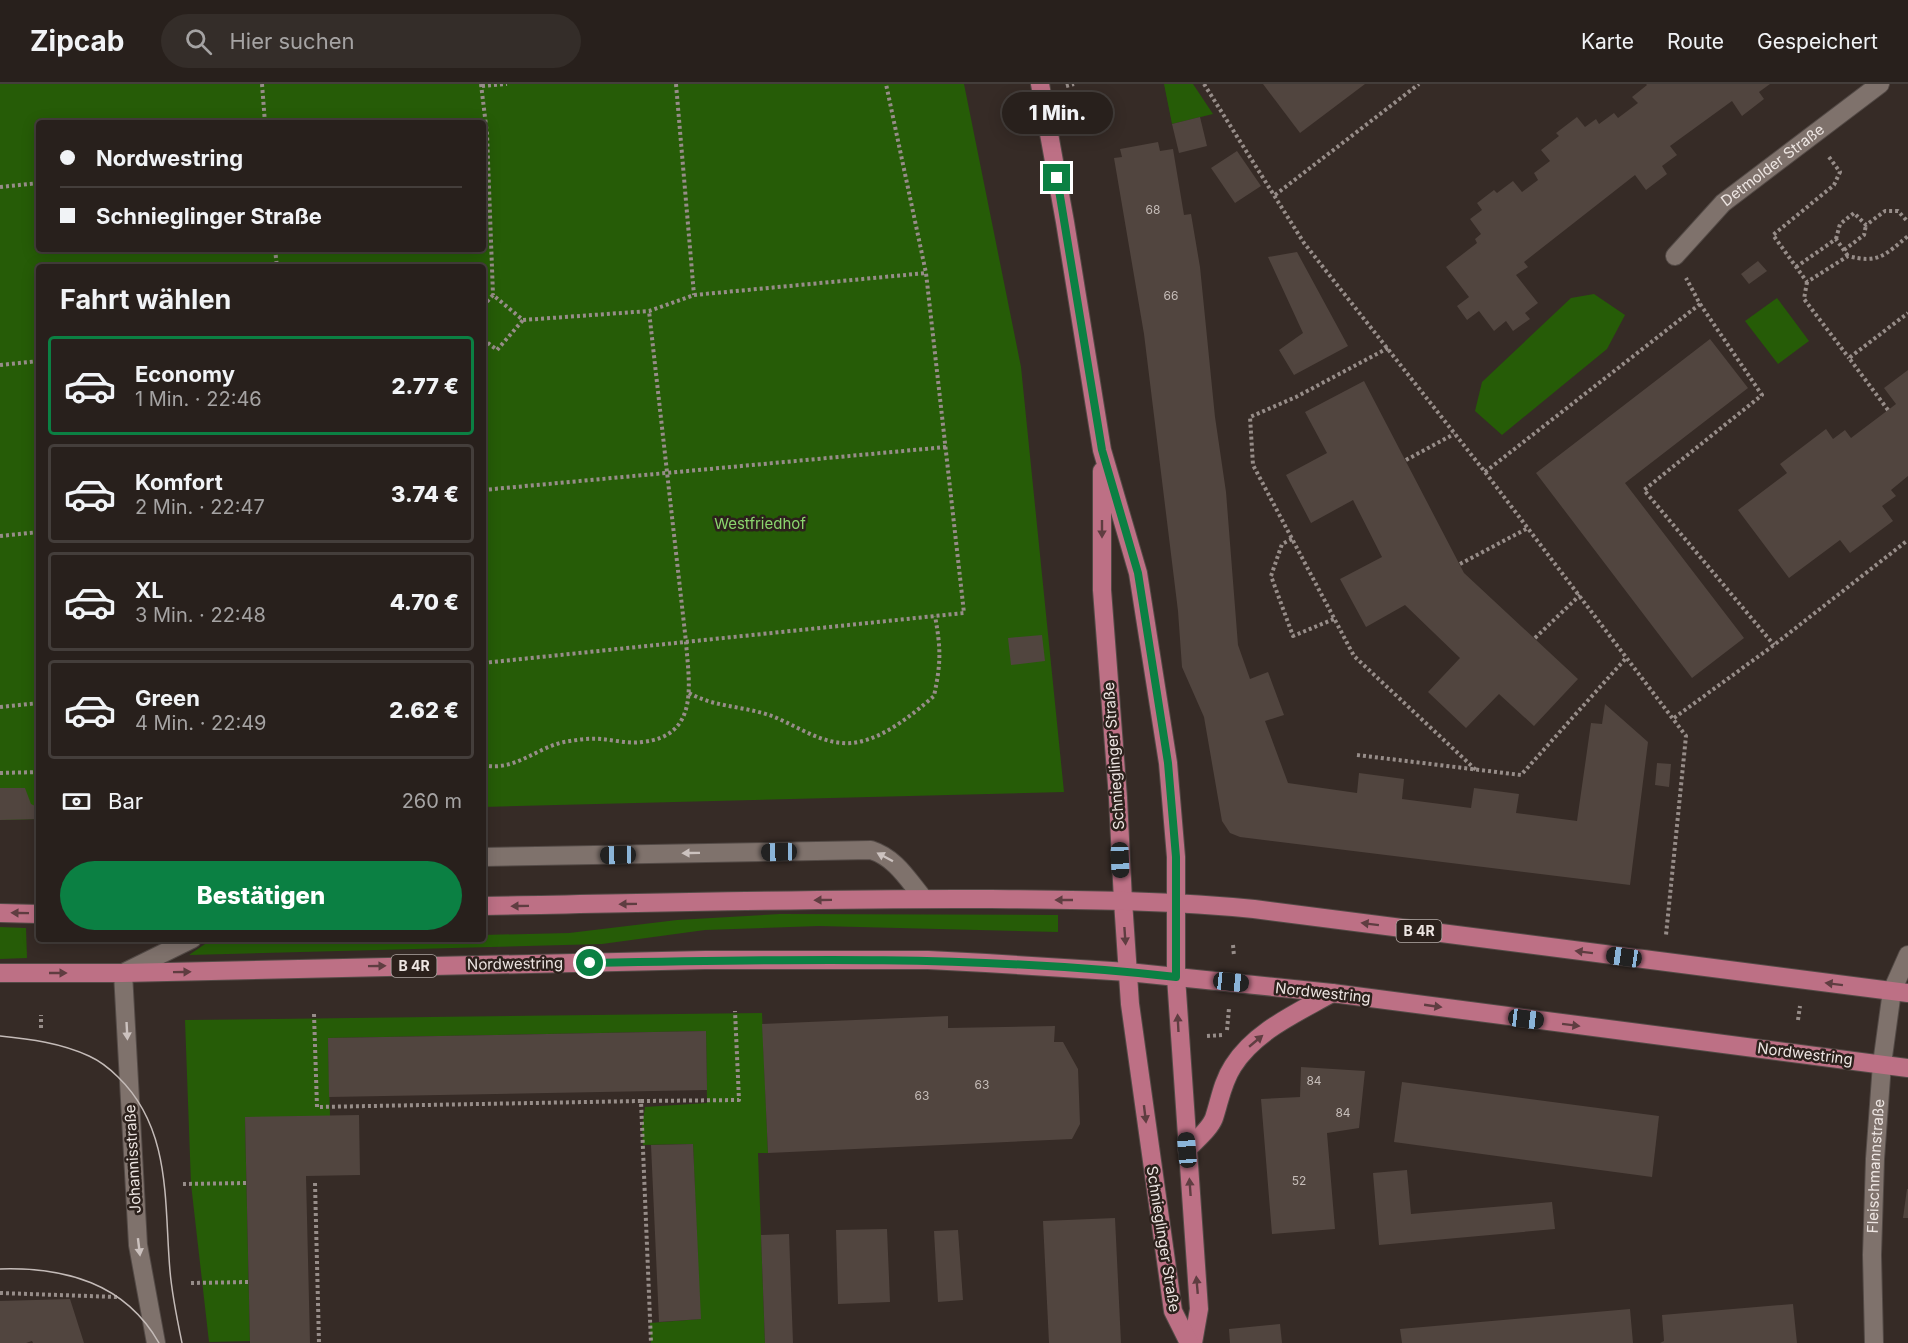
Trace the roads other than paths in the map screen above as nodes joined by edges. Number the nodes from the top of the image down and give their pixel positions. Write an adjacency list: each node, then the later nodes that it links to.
1 (1040, 84): 4 (main road, Schnieglinger Straße)
2 (1880, 84): 3 (street, Detmolder Straße)
3 (1675, 256)
4 (1102, 450): 7 (main road, Schnieglinger Straße, one-way to 7); 8 (main road, Schnieglinger Straße)
5 (486, 857): 6 (street, one-way to 5)
6 (924, 899): 7 (main road, B 4R, one-way to 6); 9 (main road, B 4R, one-way to 9)
7 (1122, 901): 8 (main road, B 4R); 14 (main road, Schnieglinger Straße, one-way to 14)
8 (1175, 903): 17 (main road, Schnieglinger Straße); 18 (main road, B 4R, one-way to 8)
9 (486, 906)
10 (0, 913): 11 (main road, one-way to 10)
11 (36, 914)
12 (186, 942): 15 (street, Nordwestring)
13 (1908, 955): 18 (street, Fleischmannstraße)
14 (1128, 972): 15 (main road, Nordwestring / B 4R, one-way to 14); 17 (main road, Nordwestring / B 4R); 24 (main road, Schnieglinger Straße, one-way to 24)
15 (123, 973): 16 (main road, Nordwestring / B 4R, one-way to 15); 23 (street, Johannisstraße, one-way to 23)
16 (0, 974)
17 (1176, 977): 19 (main road, Nordwestring / B 4R); 22 (main road, Schnieglinger Straße, one-way to 17)
18 (1900, 992): 20 (street, Fleischmannstraße)
19 (1332, 993): 20 (main road, Nordwestring / B 4R, one-way to 20); 22 (main road, one-way to 19)
20 (1882, 1064): 21 (main road, Nordwestring / B 4R); 25 (street, Fleischmannstraße)
21 (1908, 1068)
22 (1187, 1150): 24 (main road, Schnieglinger Straße, one-way to 22)
23 (156, 1343)
24 (1191, 1343)
25 (1874, 1343)

